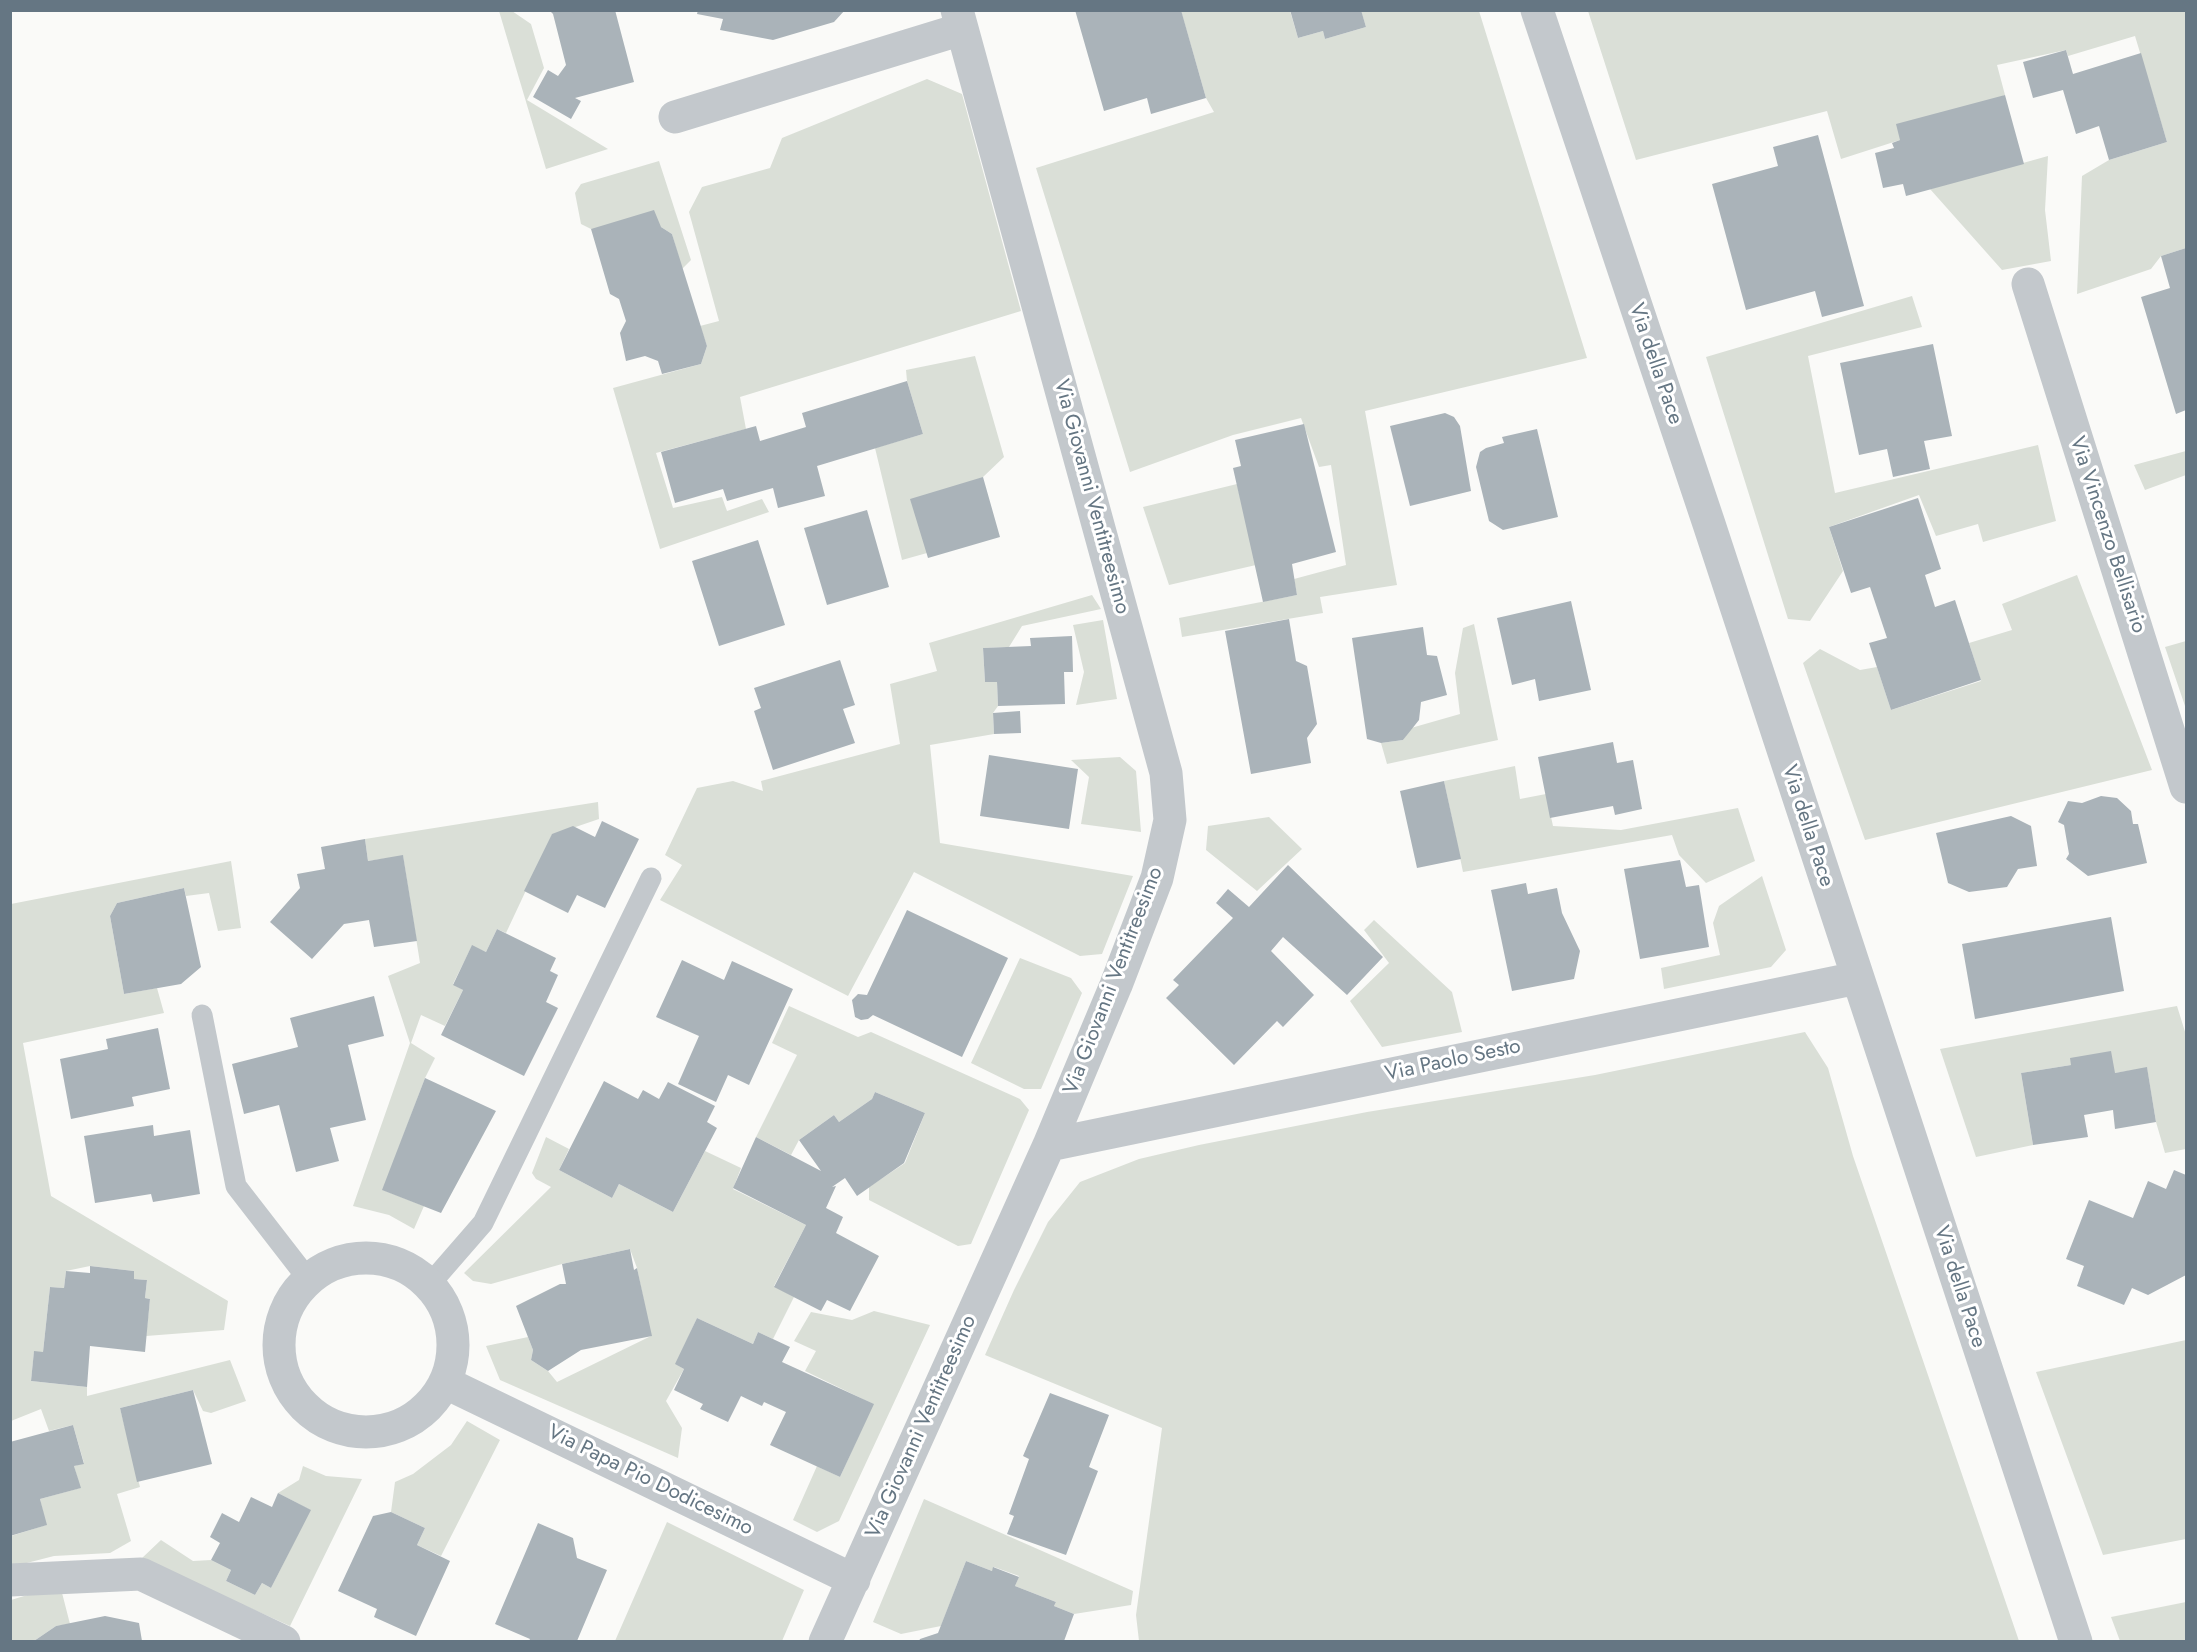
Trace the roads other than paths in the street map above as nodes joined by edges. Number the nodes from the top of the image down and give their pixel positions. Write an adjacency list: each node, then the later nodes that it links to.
1 (1537, 10): 7 (street, Via della Pace)
2 (960, 20): 3 (street); 9 (street, Via Giovanni Ventitreesimo)
3 (675, 117)
4 (2028, 284): 5 (street, Via Vincenzo Bellisario)
5 (2187, 787)
6 (651, 878): 11 (lane)
7 (1857, 978): 9 (street, Via Paolo Sesto); 17 (street, Via della Pace)
8 (202, 1015): 10 (lane)
9 (1049, 1145): 14 (street, Via Giovanni Ventitreesimo)
10 (308, 1279): 11 (street); 12 (street)
11 (430, 1284): 12 (street)
12 (446, 1383): 14 (street, Via Papa Pio Dodicesimo)
13 (10, 1580): 15 (street)
14 (854, 1580): 16 (street, Via Giovanni Ventitreesimo)
15 (284, 1641)
16 (825, 1641)
17 (2076, 1641)

